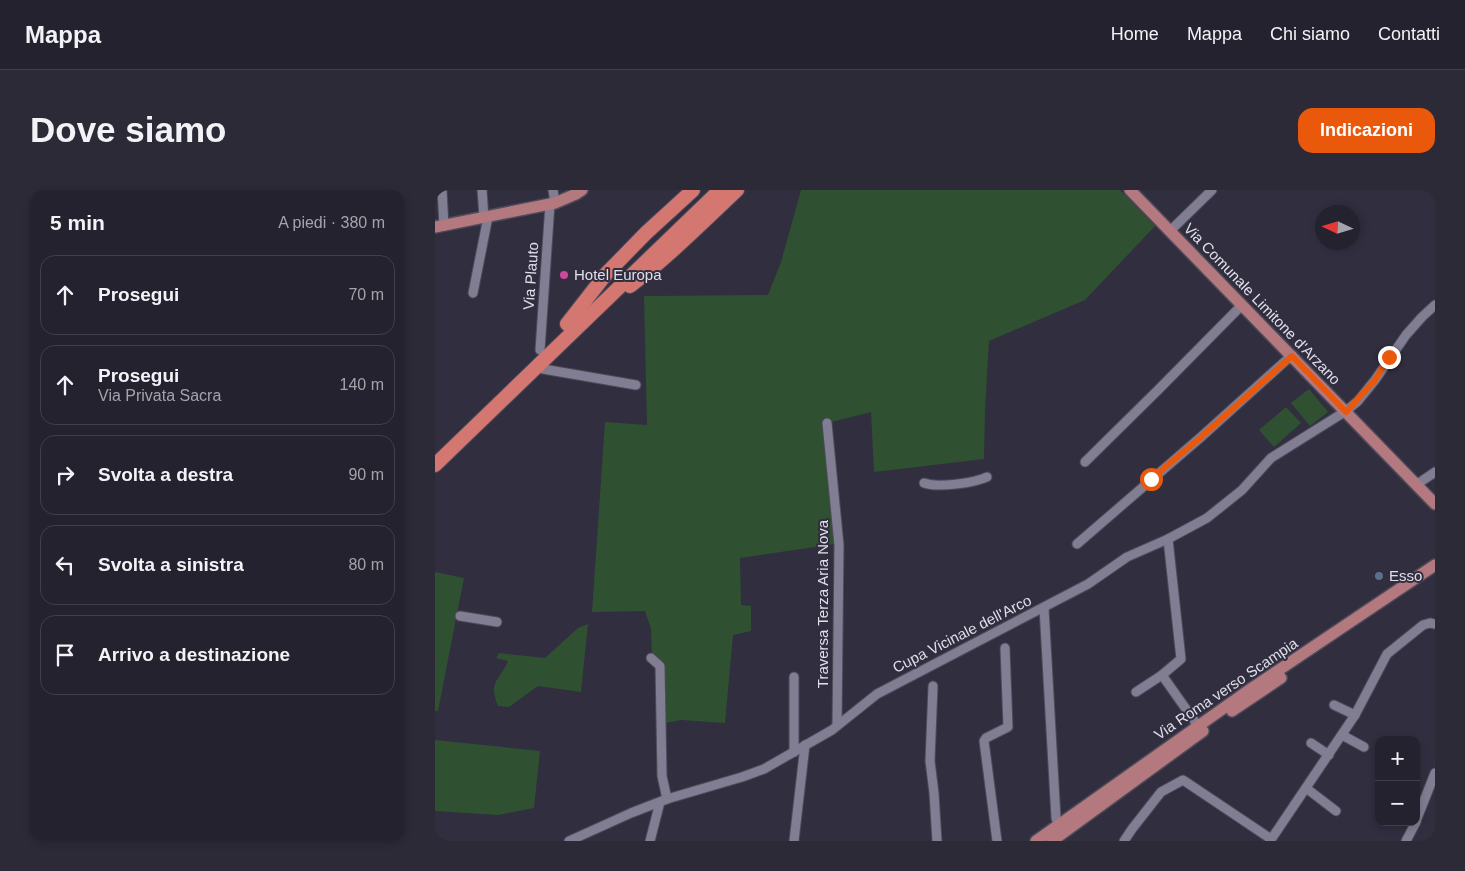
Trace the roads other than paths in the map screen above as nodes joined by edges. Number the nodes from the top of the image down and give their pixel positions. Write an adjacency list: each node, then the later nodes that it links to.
1 (441, 190): 13 (street)
2 (482, 190): 12 (street)
3 (553, 190): 11 (street, Via Plauto)
4 (582, 190): 11 (main road)
5 (708, 190): 10 (highway)
6 (720, 190): 10 (highway)
7 (737, 190): 18 (highway)
8 (1130, 190): 14 (main road, Via Comunale Limitone d'Arzano)
9 (1212, 190): 14 (street)
10 (698, 198): 18 (highway); 19 (highway)
11 (552, 204): 12 (main road); 19 (street, Via Plauto)
12 (486, 217): 13 (main road); 15 (street)
13 (440, 226)
14 (1170, 231): 16 (main road, Via Comunale Limitone d'Arzano)
15 (473, 293)
16 (1242, 305): 20 (main road, Via Comunale Limitone d'Arzano); 26 (street)
17 (1435, 305): 23 (street, Cupa Vicinale dell'Arco)
18 (588, 316): 27 (highway)
19 (540, 350): 25 (highway)
20 (1292, 356): 23 (main road, Via Comunale Limitone d'Arzano); 34 (street)
21 (543, 369): 22 (street)
22 (636, 385)
23 (1346, 412): 31 (main road, Via Comunale Limitone d'Arzano); 33 (street, Cupa Vicinale dell'Arco)
24 (827, 423): 49 (street, Traversa Terza Aria Nova)
25 (435, 452)
26 (1085, 462)
27 (435, 465)
28 (1435, 472): 31 (street)
29 (987, 478): 30 (street)
30 (924, 483)
31 (1416, 484): 32 (main road, Via Comunale Limitone d'Arzano)
32 (1435, 504)
33 (1168, 539): 37 (street, Cupa Vicinale dell'Arco); 43 (street)
34 (1077, 544)
35 (1435, 565): 50 (main road, Via Roma verso Scampia)
36 (1435, 572): 50 (main road, Via Roma verso Scampia)
37 (1044, 608): 49 (street, Cupa Vicinale dell'Arco); 62 (street)
38 (461, 616): 39 (street)
39 (497, 622)
40 (1435, 624): 48 (street)
41 (1005, 648): 69 (street)
42 (651, 658): 59 (street)
43 (1162, 675): 46 (street); 50 (street)
44 (794, 677): 55 (street)
45 (933, 686): 68 (street)
46 (1136, 692)
47 (1334, 705): 48 (street)
48 (1355, 715): 51 (street)
49 (837, 726): 53 (street, Cupa Vicinale dell'Arco)
50 (1200, 727): 62 (main road, Via Roma verso Scampia); 71 (main road, Via Roma verso Scampia)
51 (1342, 735): 54 (street); 56 (street)
52 (1311, 743): 56 (street)
53 (805, 745): 55 (street, Cupa Vicinale dell'Arco); 67 (street)
54 (1364, 747)
55 (794, 752): 59 (street, Cupa Vicinale dell'Arco)
56 (1329, 755): 58 (street)
57 (1435, 773): 61 (street)
58 (1306, 788): 60 (street); 65 (street)
59 (664, 800): 64 (street, Cupa Vicinale dell'Arco); 66 (street)
60 (1337, 812)
61 (1420, 812)
62 (1058, 825): 70 (main road, Via Roma verso Scampia)
63 (1414, 826): 73 (street)
64 (574, 840)
65 (1270, 840): 72 (street)
66 (650, 841)
67 (795, 841)
68 (937, 841)
69 (997, 841)
70 (1036, 841)
71 (1052, 841)
72 (1124, 841)
73 (1407, 841)

